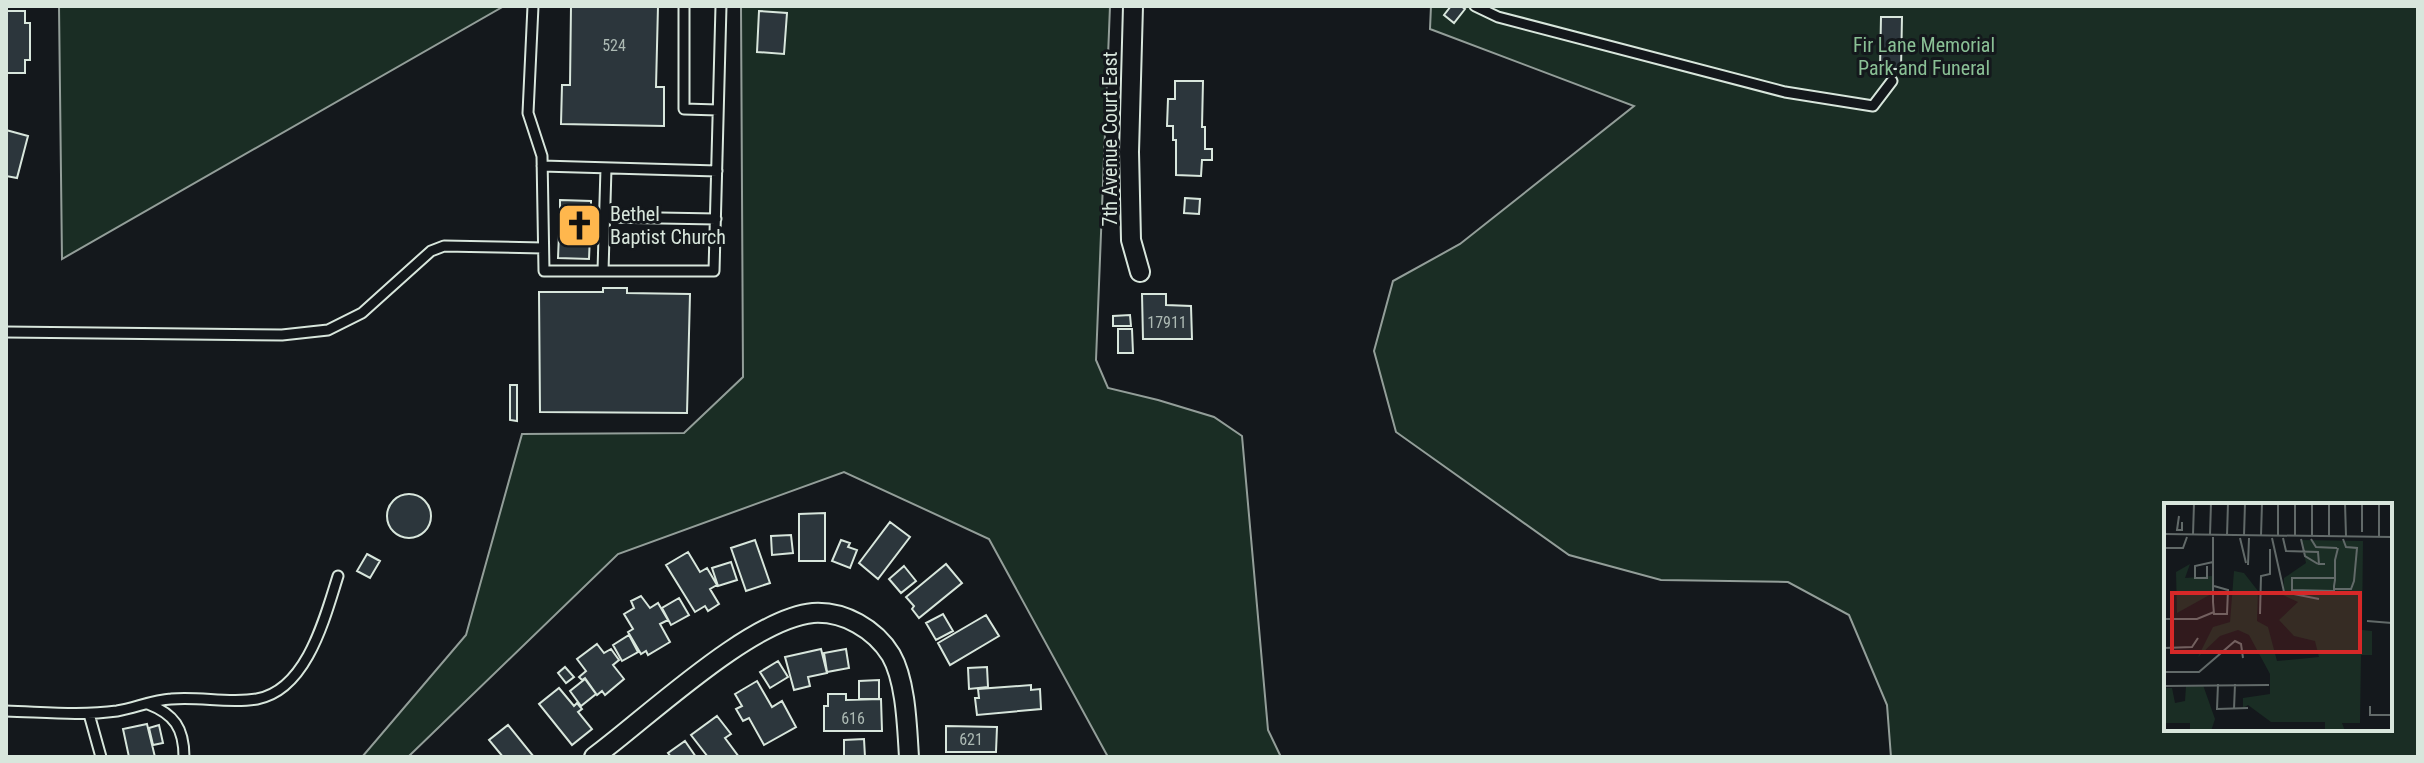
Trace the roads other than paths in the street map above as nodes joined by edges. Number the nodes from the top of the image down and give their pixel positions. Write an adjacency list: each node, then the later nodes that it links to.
1 (533, 6): 8 (lane)
2 (684, 6): 7 (lane)
3 (721, 6): 7 (lane)
4 (1133, 6): 15 (street, 7th Avenue Court East)
5 (1475, 6): 6 (lane)
6 (1892, 81)
7 (718, 110): 10 (lane)
8 (542, 166): 9 (lane); 13 (lane)
9 (606, 168): 10 (lane); 11 (lane)
10 (717, 171): 12 (lane)
11 (605, 217): 12 (lane); 14 (lane)
12 (716, 219): 14 (lane)
13 (543, 248): 14 (lane); 16 (lane)
14 (603, 271)
15 (1140, 272)
16 (6, 332)
17 (338, 576): 18 (lane)
18 (148, 704): 20 (lane); 22 (lane)
19 (6, 711): 20 (lane)
20 (89, 714): 21 (lane)
21 (101, 757)
22 (184, 757)
23 (594, 757): 24 (street)
24 (909, 757)

